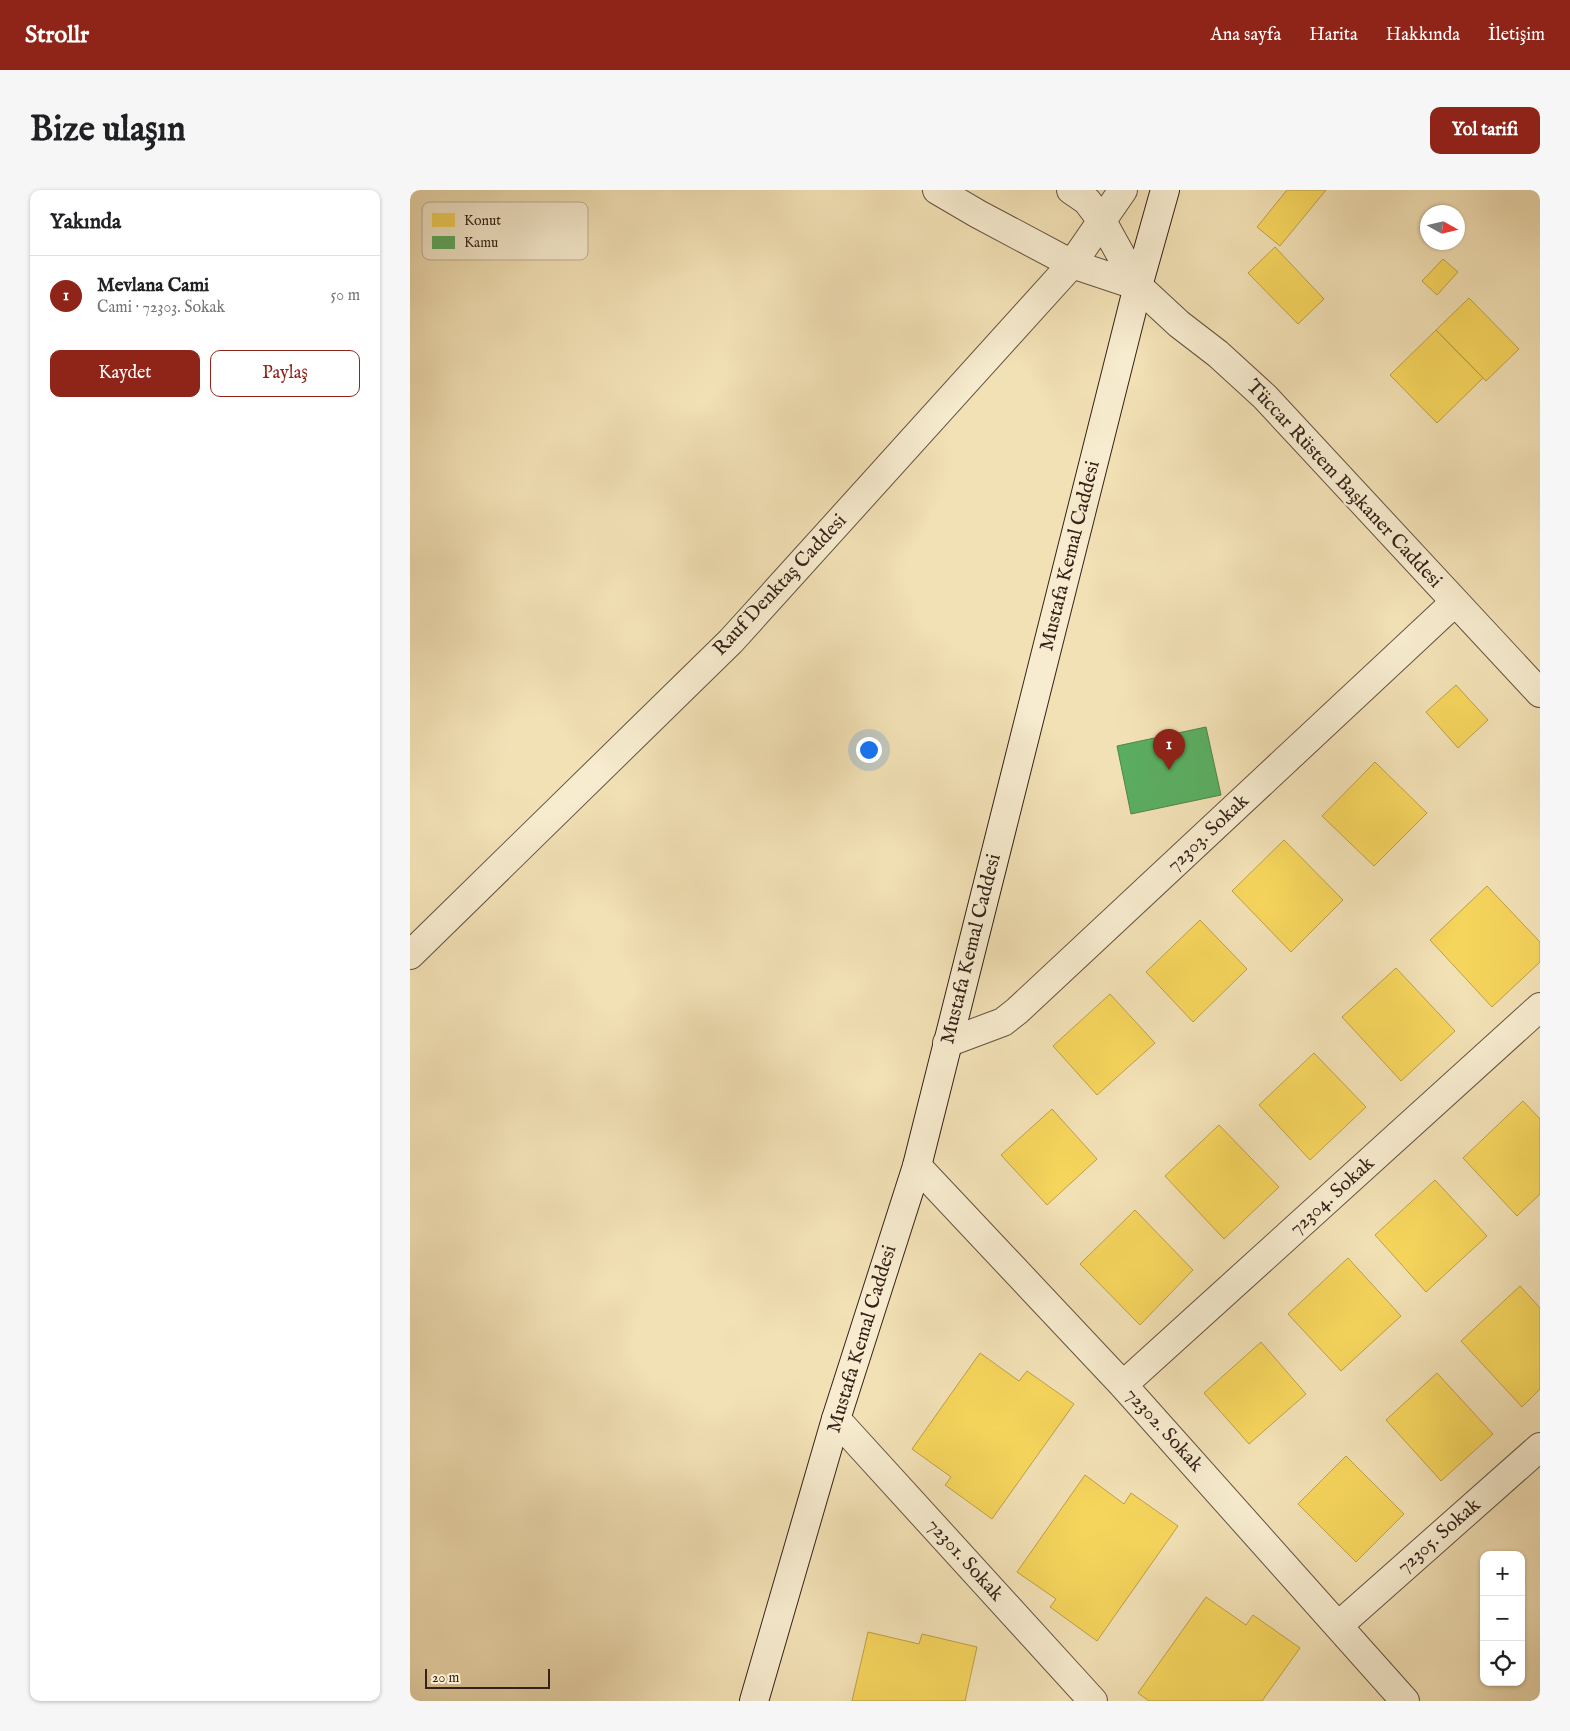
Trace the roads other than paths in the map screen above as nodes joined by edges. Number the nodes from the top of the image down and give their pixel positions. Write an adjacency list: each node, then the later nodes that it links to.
1 (936, 190): 6 (street)
2 (1072, 190): 5 (street)
3 (1123, 190): 5 (street, Rauf Denktaş Caddesi)
4 (1165, 190): 7 (street, Mustafa Kemal Caddesi)
5 (1102, 221): 6 (street, Rauf Denktaş Caddesi); 7 (street)
6 (1072, 264): 7 (street); 10 (street, Rauf Denktaş Caddesi)
7 (1138, 286): 8 (street, Tüccar Rüstem Başkaner Caddesi); 12 (street, Mustafa Kemal Caddesi)
8 (1455, 602): 9 (street, Tüccar Rüstem Başkaner Caddesi); 12 (street, 72303. Sokak)
9 (1540, 693)
10 (410, 955)
11 (1540, 1007): 14 (street, 72304. Sokak)
12 (947, 1043): 13 (street, Mustafa Kemal Caddesi)
13 (917, 1166): 14 (street, 72302. Sokak); 15 (street, Mustafa Kemal Caddesi)
14 (1123, 1385): 17 (street, 72302. Sokak)
15 (836, 1419): 18 (street, Mustafa Kemal Caddesi); 19 (street, 72301. Sokak)
16 (1540, 1447): 17 (street, 72305. Sokak)
17 (1338, 1626): 20 (street, 72302. Sokak)
18 (754, 1701)
19 (1093, 1701)
20 (1405, 1701)

